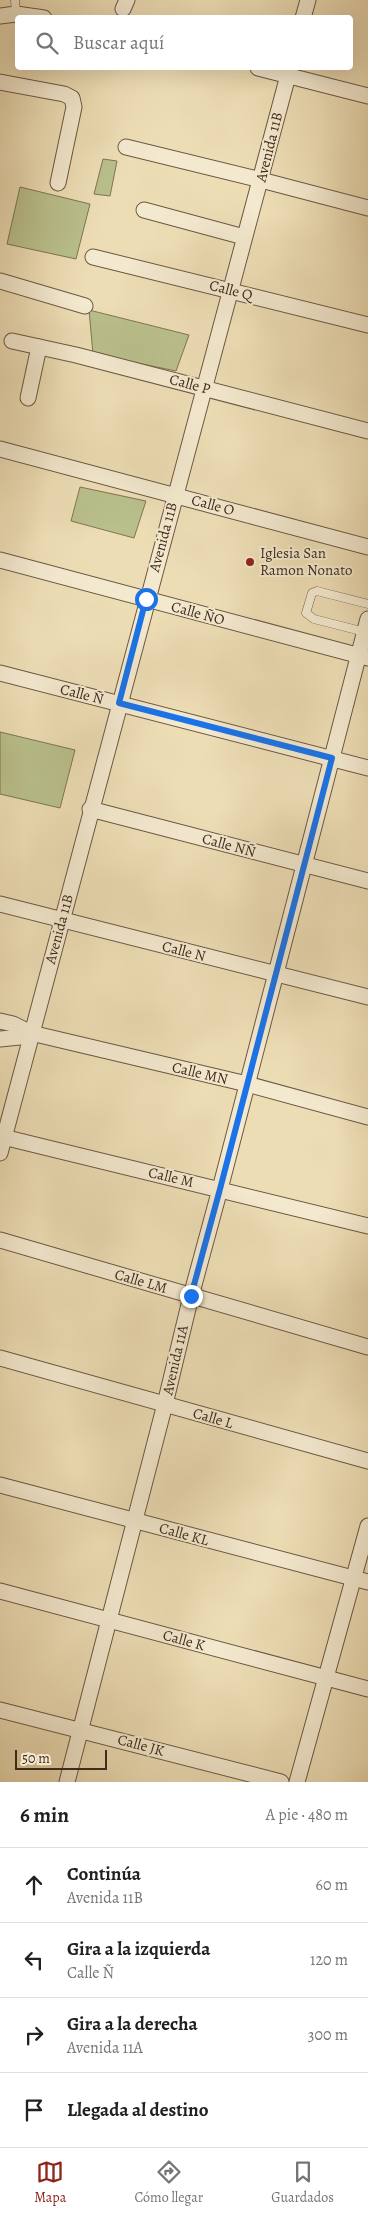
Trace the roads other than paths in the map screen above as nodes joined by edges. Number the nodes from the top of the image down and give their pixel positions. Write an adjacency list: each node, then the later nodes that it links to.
1 (308, 0): 4 (street)
2 (15, 7): 3 (street); 5 (street)
3 (36, 15)
4 (304, 15)
5 (0, 16)
6 (289, 71): 8 (street); 10 (street, Avenida 11B)
7 (0, 82): 11 (street)
8 (368, 96)
9 (126, 147): 10 (street)
10 (261, 180): 12 (street); 14 (street, Avenida 11B)
11 (58, 183)
12 (368, 208)
13 (144, 210): 14 (street)
14 (244, 237): 17 (street, Avenida 11B)
15 (93, 257): 17 (street, Calle Q)
16 (0, 281): 18 (street)
17 (229, 290): 19 (street, Calle Q); 22 (street, Avenida 11B)
18 (85, 306)
19 (368, 326)
20 (12, 341): 21 (street, Calle P)
21 (39, 347): 22 (street, Calle P); 23 (street)
22 (203, 387): 24 (street, Calle P); 26 (street, Avenida 11B)
23 (28, 398)
24 (368, 431)
25 (0, 449): 26 (street, Calle O)
26 (174, 495): 27 (street, Calle O); 29 (street, Avenida 11B)
27 (368, 547)
28 (0, 560): 29 (street, Calle ÑO)
29 (146, 599): 32 (street, Calle ÑO); 34 (street, Avenida 11B)
30 (368, 604): 31 (lane)
31 (366, 626): 32 (street, Avenida 11A)
32 (363, 657): 35 (street, Avenida 11A)
33 (0, 673): 34 (street, Calle Ñ)
34 (119, 703): 35 (street, Calle Ñ); 37 (street, Avenida 11B)
35 (332, 758): 36 (street, Calle Ñ); 38 (street, Avenida 11A)
36 (368, 768)
37 (90, 809): 38 (street, Calle NÑ); 41 (street, Avenida 11B)
38 (304, 864): 39 (street, Calle NÑ); 42 (street, Avenida 11A)
39 (368, 881)
40 (0, 904): 41 (street, Calle N)
41 (61, 920): 42 (street, Calle N); 45 (street, Avenida 11B)
42 (276, 974): 43 (street, Calle N); 47 (street, Avenida 11A)
43 (368, 997)
44 (0, 1021): 45 (street, Calle MN)
45 (31, 1033): 46 (street); 47 (street, Calle MN); 49 (street, Avenida 11B)
46 (0, 1039)
47 (247, 1084): 48 (street, Calle MN); 51 (street, Avenida 11A)
48 (368, 1116)
49 (4, 1137): 50 (street, Avenida 11B); 51 (street, Calle M)
50 (0, 1153)
51 (220, 1189): 52 (street, Calle M); 54 (street, Avenida 11A)
52 (368, 1226)
53 (0, 1240): 54 (street, Calle LM)
54 (191, 1296): 55 (street, Calle LM); 57 (street, Avenida 11A)
55 (368, 1347)
56 (0, 1358): 57 (street, Calle L)
57 (165, 1404): 58 (street, Calle L); 60 (street, Avenida 11A)
58 (368, 1462)
59 (0, 1485): 60 (street, Calle KL)
60 (135, 1522): 62 (street, Calle KL); 64 (street, Avenida 11A)
61 (368, 1526): 62 (street)
62 (361, 1580): 65 (street)
63 (0, 1591): 64 (street, Calle K)
64 (109, 1620): 65 (street, Calle K); 68 (street, Avenida 11A)
65 (326, 1678): 66 (street, Calle K); 71 (street)
66 (368, 1688)
67 (0, 1710): 68 (street, Calle JK)
68 (81, 1730): 69 (street, Avenida 11A); 70 (street, Calle JK)
69 (67, 1782)
70 (281, 1782)
71 (297, 1782)

